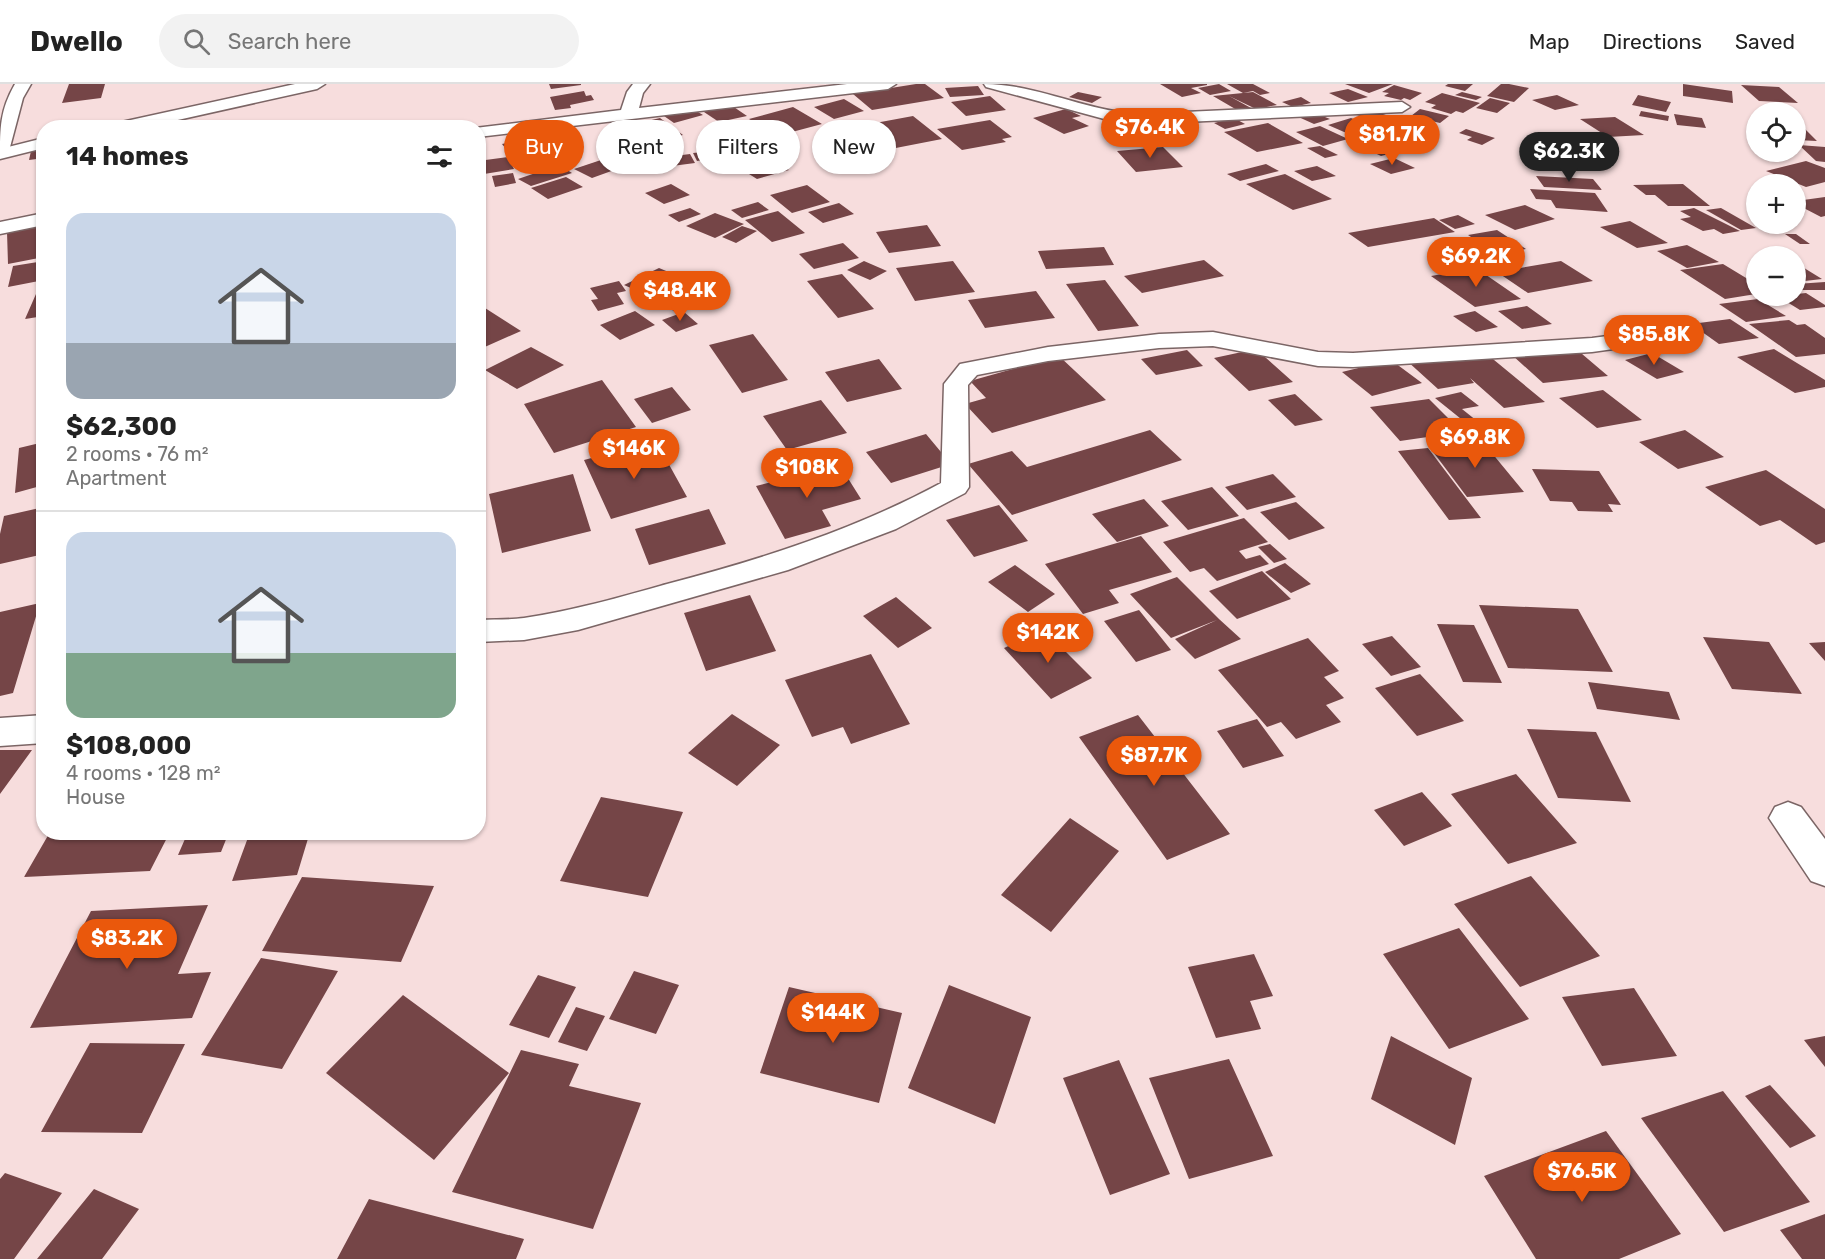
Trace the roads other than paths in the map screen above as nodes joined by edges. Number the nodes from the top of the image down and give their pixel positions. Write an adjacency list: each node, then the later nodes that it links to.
1 (23, 84): 11 (street)
2 (317, 84): 8 (street)
3 (642, 84): 7 (street)
4 (888, 84): 7 (street)
5 (992, 84): 6 (street)
6 (1402, 107)
7 (629, 113): 9 (street)
8 (153, 120)
9 (486, 131)
10 (36, 145): 11 (street)
11 (0, 152)
12 (36, 221): 13 (street)
13 (0, 228)
14 (1671, 335): 15 (street)
15 (486, 631)
16 (36, 730): 17 (street)
17 (0, 732)
18 (1788, 818): 19 (street)
19 (1825, 869)

